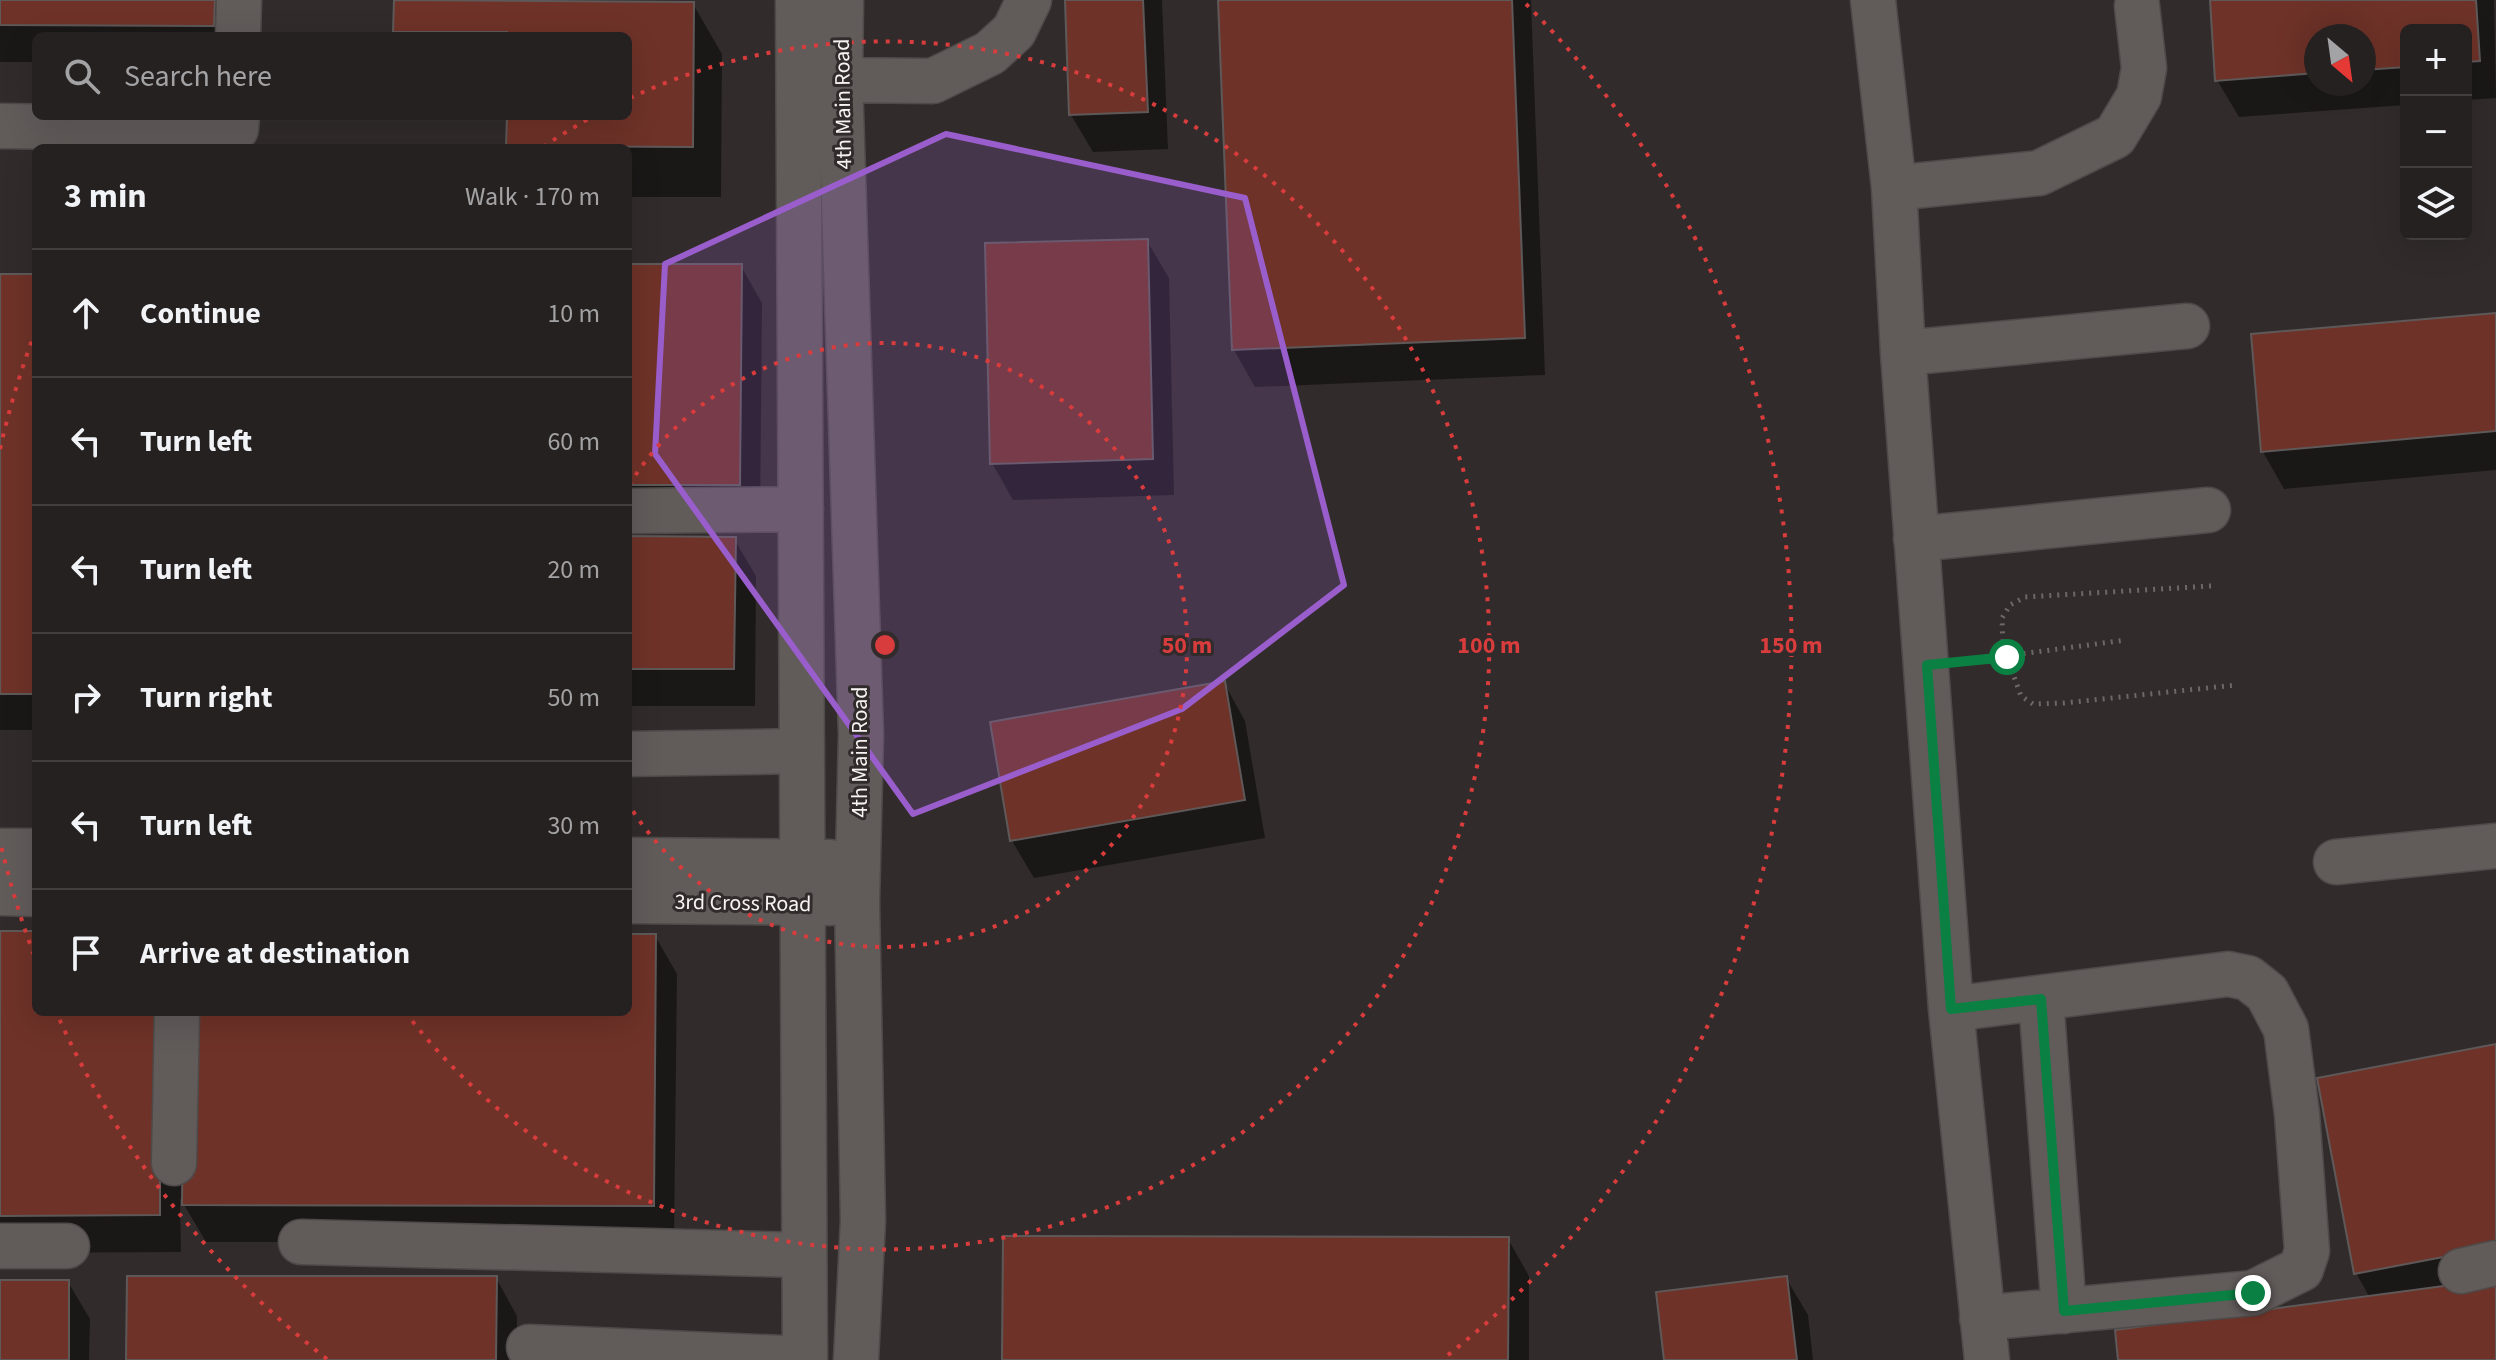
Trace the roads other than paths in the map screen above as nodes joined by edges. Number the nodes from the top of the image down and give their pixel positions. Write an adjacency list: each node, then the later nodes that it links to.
1 (239, 0): 8 (street)
2 (798, 0): 15 (street, 4th Main Road)
3 (841, 0): 9 (street, 4th Main Road)
4 (1029, 0): 9 (street)
5 (1852, 0): 45 (street)
6 (1873, 0): 12 (street)
7 (2137, 6): 12 (street)
8 (238, 32)
9 (840, 80): 27 (street, 4th Main Road)
10 (237, 120): 11 (street)
11 (0, 126)
12 (1894, 188): 14 (street)
13 (2187, 326): 14 (street)
14 (1903, 353): 18 (street)
15 (801, 509): 17 (street); 19 (street, 4th Main Road)
16 (2208, 510): 18 (street)
17 (632, 511)
18 (1916, 539): 32 (street)
19 (802, 751): 20 (street); 26 (street, 4th Main Road)
20 (632, 754)
21 (2496, 846): 25 (street)
22 (0, 851): 23 (street)
23 (32, 851)
24 (632, 861): 26 (street)
25 (2336, 862)
26 (802, 882): 27 (street); 30 (street, 3rd Cross Road); 38 (street, 4th Main Road)
27 (858, 882): 44 (street, 4th Main Road)
28 (0, 893): 29 (street)
29 (32, 894)
30 (632, 901)
31 (2041, 999): 32 (street); 39 (street); 39 (street)
32 (1951, 1009): 40 (street)
33 (177, 1016): 34 (street)
34 (174, 1163)
35 (301, 1242): 38 (street)
36 (0, 1246): 37 (street)
37 (67, 1246)
38 (804, 1255): 43 (street, 4th Main Road)
39 (2064, 1311): 40 (street)
40 (1984, 1339)
41 (529, 1347): 42 (street)
42 (608, 1355): 43 (street)
43 (805, 1359)
44 (856, 1360)
45 (1962, 1360)

